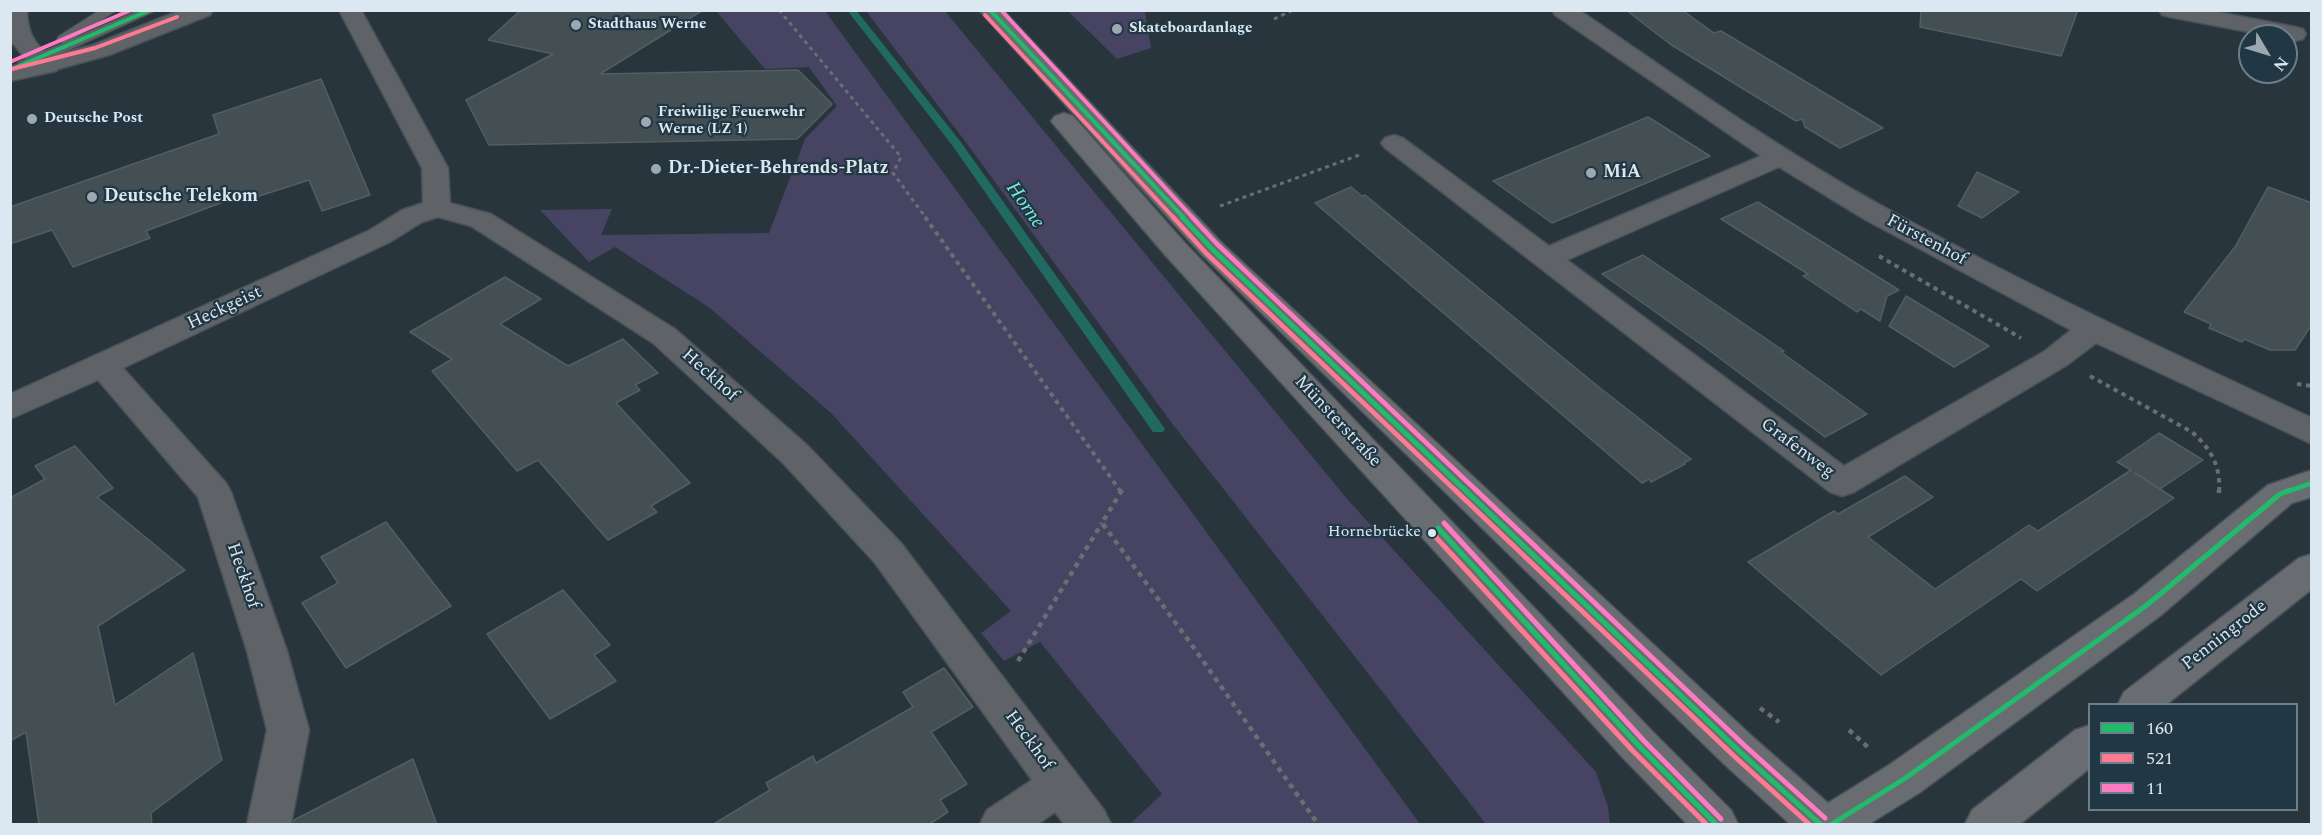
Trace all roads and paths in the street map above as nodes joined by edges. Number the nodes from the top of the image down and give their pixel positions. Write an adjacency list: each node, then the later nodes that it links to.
1 (16, 10): 15 (street)
2 (111, 10): 15 (lane)
3 (151, 10): 15 (lane)
4 (174, 10): 15 (street)
5 (202, 10): 15 (street)
6 (350, 10): 21 (street)
7 (779, 10): 28 (path)
8 (968, 10): 38 (main road, Münsterstraße)
9 (990, 10): 39 (main road, Münsterstraße)
10 (1293, 10): 13 (path)
11 (2170, 10): 14 (street)
12 (1568, 11): 19 (street, Fürstenhof)
13 (1274, 18)
14 (2243, 24)
15 (44, 58): 16 (street); 17 (street)
16 (10, 62)
17 (10, 72)
18 (1394, 143): 20 (path); 22 (street, Grafenweg)
19 (1780, 157): 22 (street); 23 (street, Fürstenhof)
20 (1216, 207)
21 (437, 208): 24 (street, Heckgeist); 30 (street, Heckhof)
22 (1547, 258): 23 (street, Grafenweg)
23 (2092, 329): 26 (street, Fürstenhof)
24 (104, 366): 25 (street, Heckgeist); 34 (street, Heckhof)
25 (10, 408)
26 (2312, 432)
27 (2312, 483): 40 (main road)
28 (1102, 523): 30 (path); 37 (path)
29 (2312, 568): 31 (main road, Penningrode)
30 (996, 696): 33 (street, Heckhof)
31 (2141, 703)
32 (2088, 745): 41 (main road)
33 (1060, 785): 35 (street, Heckhof); 36 (street, Heckhof)
34 (269, 825)
35 (1002, 825)
36 (1089, 825)
37 (1318, 825)
38 (1716, 825)
39 (1820, 825)
40 (1832, 825)
41 (1987, 825)

